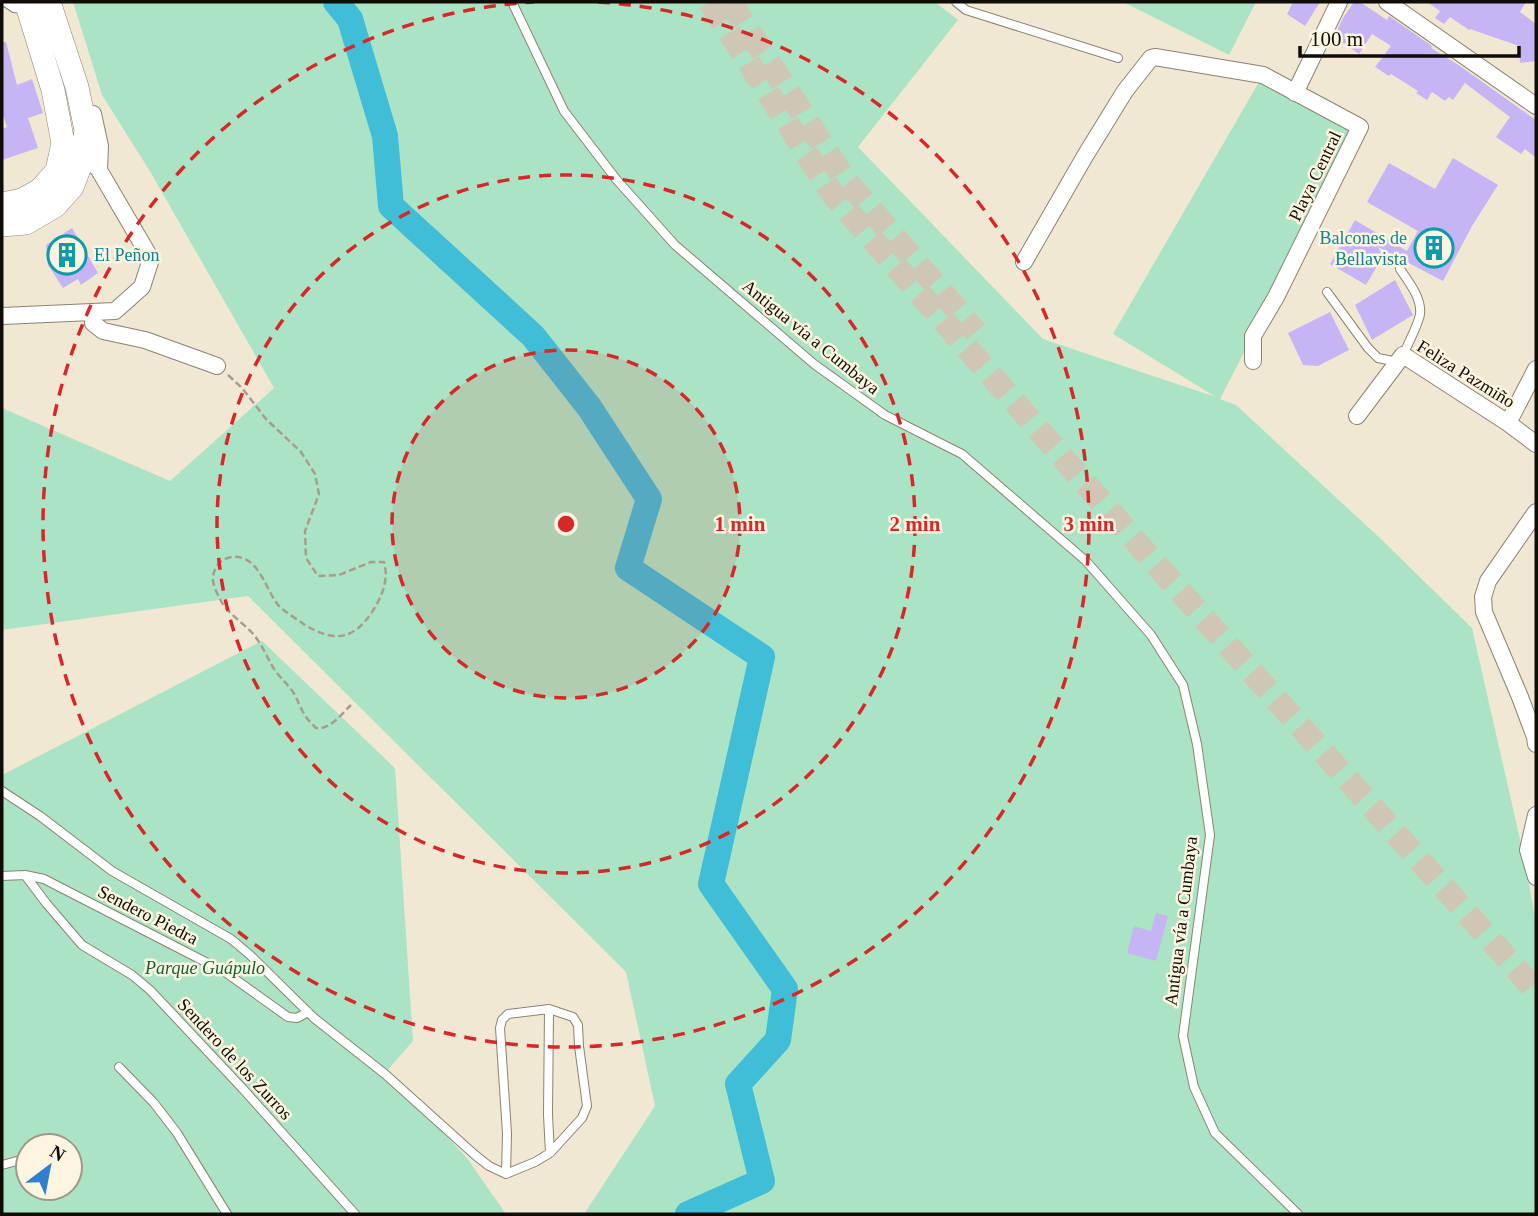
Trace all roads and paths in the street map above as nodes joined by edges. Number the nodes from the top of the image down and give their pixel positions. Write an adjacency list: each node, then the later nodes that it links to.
1 (5, 2): 6 (lane)
2 (512, 2): 40 (lane, Antigua vía a Cumbaya)
3 (956, 2): 7 (lane)
4 (1339, 2): 8 (street)
5 (1387, 2): 9 (street)
6 (34, 4): 10 (main road); 11 (main road)
7 (1118, 58)
8 (1295, 93): 13 (street); 19 (street, Playa Central)
9 (1536, 106)
10 (91, 166): 12 (main road); 16 (street)
11 (2, 204)
12 (2, 226)
13 (1024, 262)
14 (1400, 269): 18 (lane)
15 (1327, 292): 18 (lane)
16 (95, 312): 17 (street); 20 (street)
17 (2, 316)
18 (1400, 359): 22 (street, Feliza Pazmiño); 23 (street, Feliza Pazmiño)
19 (1253, 361)
20 (217, 366): 26 (path)
21 (1536, 369): 23 (street)
22 (1357, 416)
23 (1508, 423): 24 (street, Feliza Pazmiño)
24 (1536, 443)
25 (1536, 512): 27 (street)
26 (351, 705)
27 (1536, 744)
28 (2, 791): 34 (lane)
29 (1536, 815): 32 (street)
30 (25, 875): 31 (lane, Sendero Piedra); 34 (lane, Sendero Piedra); 39 (lane, Sendero de los Zurros)
31 (2, 876)
32 (1536, 877)
33 (549, 1009): 36 (lane); 36 (lane); 37 (lane)
34 (308, 1012): 37 (lane)
35 (119, 1066): 38 (lane)
36 (550, 1153): 37 (lane)
37 (506, 1174)
38 (227, 1214)
39 (355, 1214)
40 (1298, 1214)

